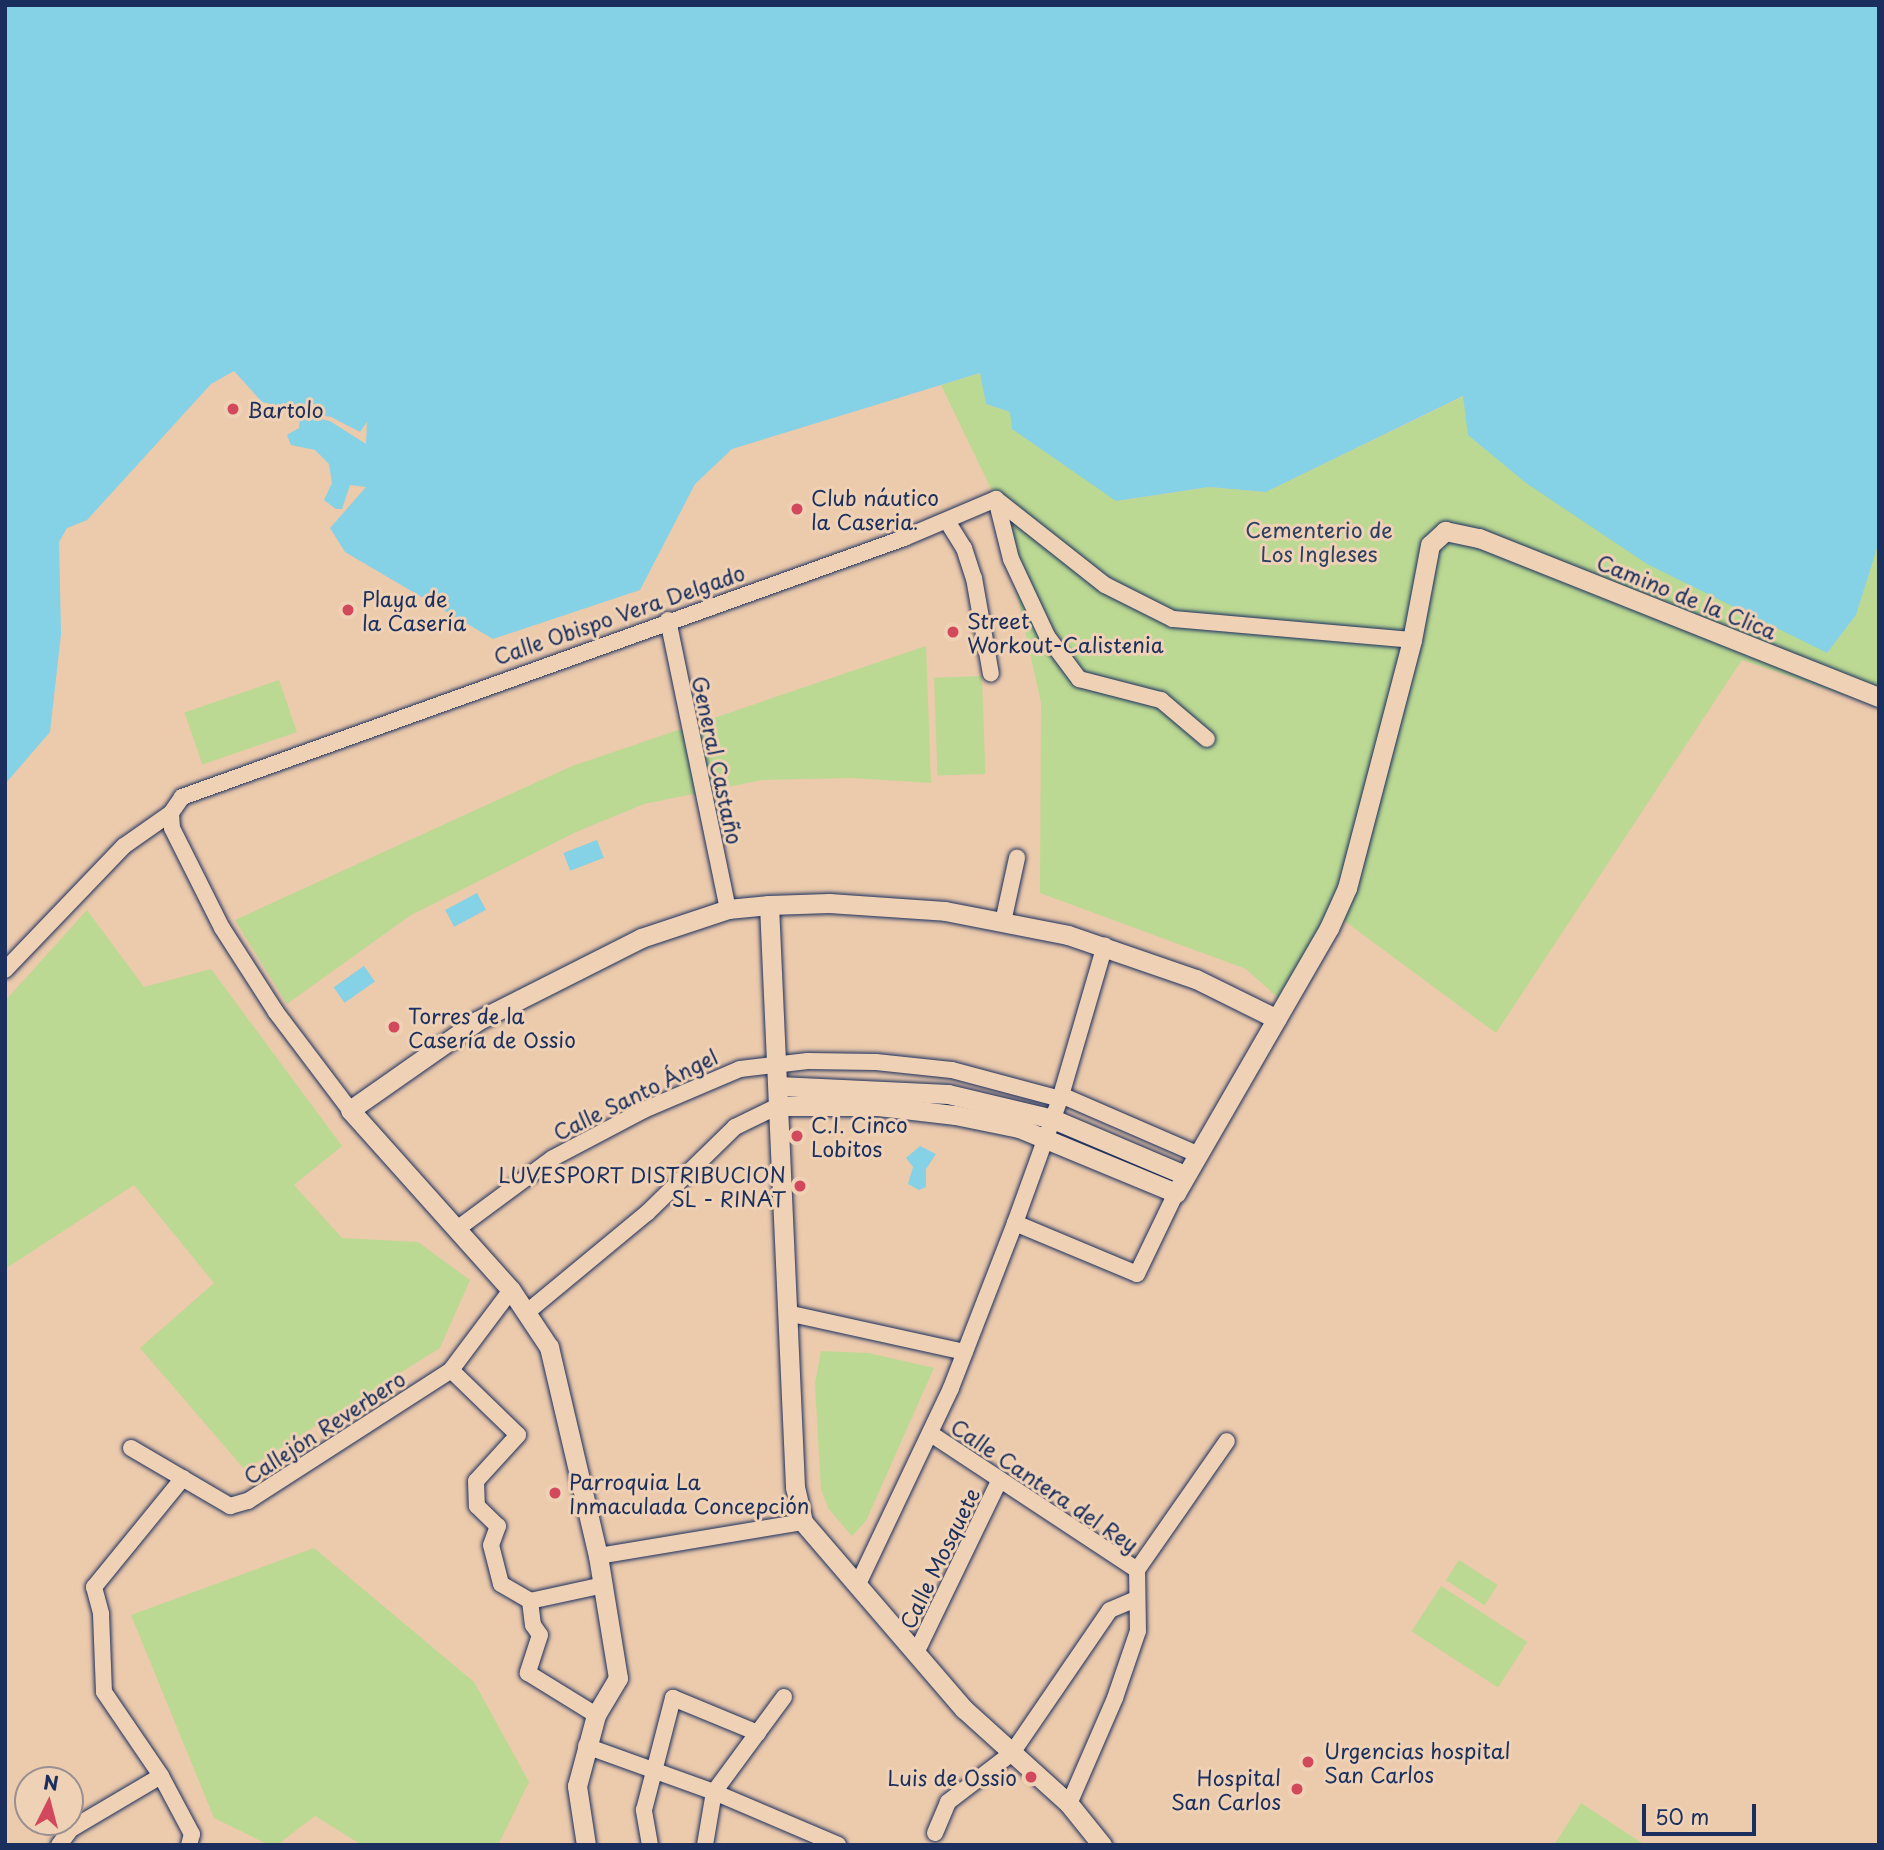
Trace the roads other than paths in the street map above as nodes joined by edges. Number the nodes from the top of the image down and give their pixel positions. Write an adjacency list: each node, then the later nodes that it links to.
1 (996, 499): 2 (street, Calle Obispo Vera Delgado); 4 (street); 7 (street)
2 (947, 521): 3 (street, Calle Obispo Vera Delgado); 5 (street)
3 (668, 620): 8 (street, Calle Obispo Vera Delgado); 11 (street, General Castaño)
4 (1412, 640): 6 (street, Camino de la Clica); 15 (street)
5 (991, 674)
6 (1879, 697)
7 (1207, 738)
8 (171, 813): 14 (street, Calle Obispo Vera Delgado); 20 (street)
9 (1017, 858): 12 (street)
10 (769, 905): 11 (street); 12 (street); 16 (street)
11 (728, 909): 20 (street)
12 (1003, 922): 13 (street)
13 (1105, 945): 15 (street); 18 (street)
14 (5, 970)
15 (1276, 1018): 22 (street)
16 (777, 1063): 17 (street); 18 (street, Calle Santo Ángel); 25 (street, Calle Santo Ángel)
17 (778, 1086): 19 (street); 21 (street)
18 (1061, 1097): 21 (street); 22 (street, Calle Santo Ángel)
19 (778, 1106): 21 (street); 27 (street); 28 (street)
20 (350, 1111): 25 (street)
21 (1049, 1128): 23 (street); 24 (street)
22 (1196, 1154): 23 (street)
23 (1181, 1184): 24 (street)
24 (1015, 1223): 29 (street)
25 (457, 1229): 26 (street)
26 (511, 1290): 27 (street); 30 (street, Callejón Reverbero)
27 (526, 1313): 37 (street)
28 (787, 1313): 29 (street); 36 (street)
29 (965, 1352): 31 (street)
30 (451, 1370): 34 (street, Callejón Reverbero); 42 (street)
31 (931, 1434): 35 (street, Calle Cantera del Rey); 39 (street)
32 (1227, 1441): 38 (street)
33 (131, 1447): 34 (street, Callejón Reverbero)
34 (183, 1478): 50 (street)
35 (999, 1481): 38 (street, Calle Cantera del Rey); 43 (street, Calle Mosquete)
36 (803, 1522): 37 (street); 39 (street)
37 (598, 1556): 40 (street)
38 (1137, 1570): 41 (street)
39 (858, 1584): 43 (street)
40 (604, 1585): 42 (street); 45 (street)
41 (1136, 1599): 48 (street); 52 (street)
42 (530, 1601): 45 (street)
43 (916, 1653): 48 (street)
44 (784, 1697): 46 (street)
45 (596, 1714): 47 (street)
46 (758, 1732): 49 (street); 51 (street)
47 (586, 1746): 49 (street); 56 (street)
48 (1012, 1753): 52 (street); 53 (street)
49 (655, 1770): 51 (street); 57 (street)
50 (162, 1776): 54 (street); 55 (street)
51 (714, 1792): 58 (street); 59 (street)
52 (1069, 1804): 60 (street)
53 (935, 1833)
54 (59, 1845)
55 (189, 1845)
56 (586, 1845)
57 (650, 1845)
58 (705, 1845)
59 (838, 1845)
60 (1102, 1845)

